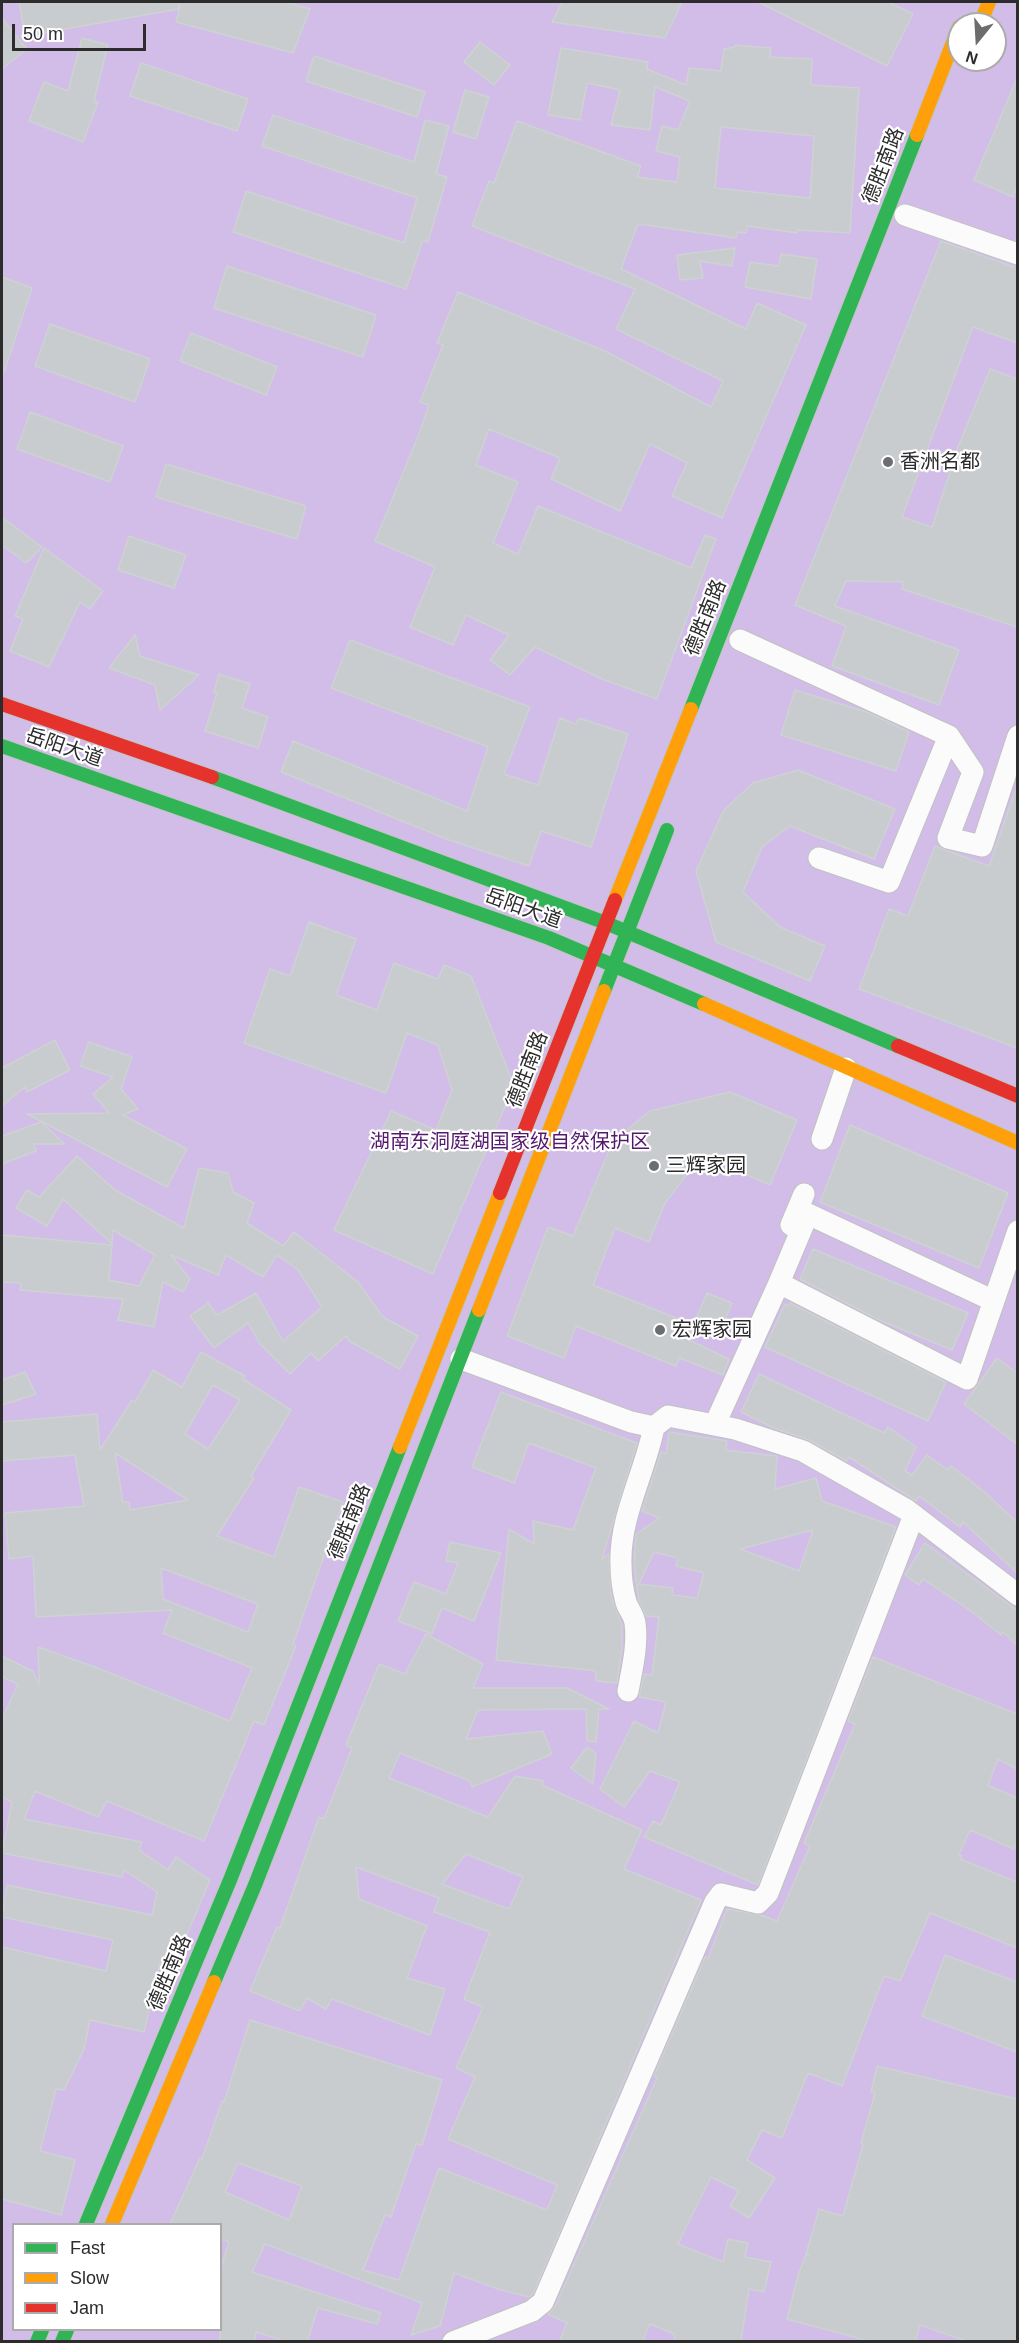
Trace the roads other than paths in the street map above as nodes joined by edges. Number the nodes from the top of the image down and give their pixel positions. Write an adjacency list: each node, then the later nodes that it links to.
1 (947, 58): 11 (main road, 德胜南路)
2 (905, 215): 3 (street)
3 (1017, 254)
4 (740, 640): 6 (street)
5 (2, 704): 11 (main road, 岳阳大道)
6 (949, 736): 7 (street); 10 (street)
7 (1017, 736)
8 (2, 746): 13 (main road, 岳阳大道)
9 (674, 813): 12 (main road)
10 (819, 858)
11 (606, 923): 12 (main road, 岳阳大道); 13 (main road, 德胜南路)
12 (628, 932): 14 (main road); 16 (main road, 岳阳大道)
13 (594, 956): 14 (main road, 岳阳大道); 29 (main road, 德胜南路)
14 (616, 965): 15 (main road, 岳阳大道); 23 (main road)
15 (846, 1068): 17 (street); 18 (main road, 岳阳大道)
16 (1017, 1096)
17 (822, 1139)
18 (1017, 1143)
19 (804, 1194): 24 (street)
20 (1017, 1231): 22 (street)
21 (779, 1283): 22 (street); 22 (street); 24 (street)
22 (994, 1301)
23 (461, 1359): 25 (street); 30 (main road)
24 (715, 1424): 25 (street); 26 (street)
25 (654, 1427): 28 (street)
26 (914, 1515): 27 (street); 31 (street)
27 (1017, 1595)
28 (628, 1691)
29 (86, 2223)
30 (112, 2223)
31 (453, 2342)

